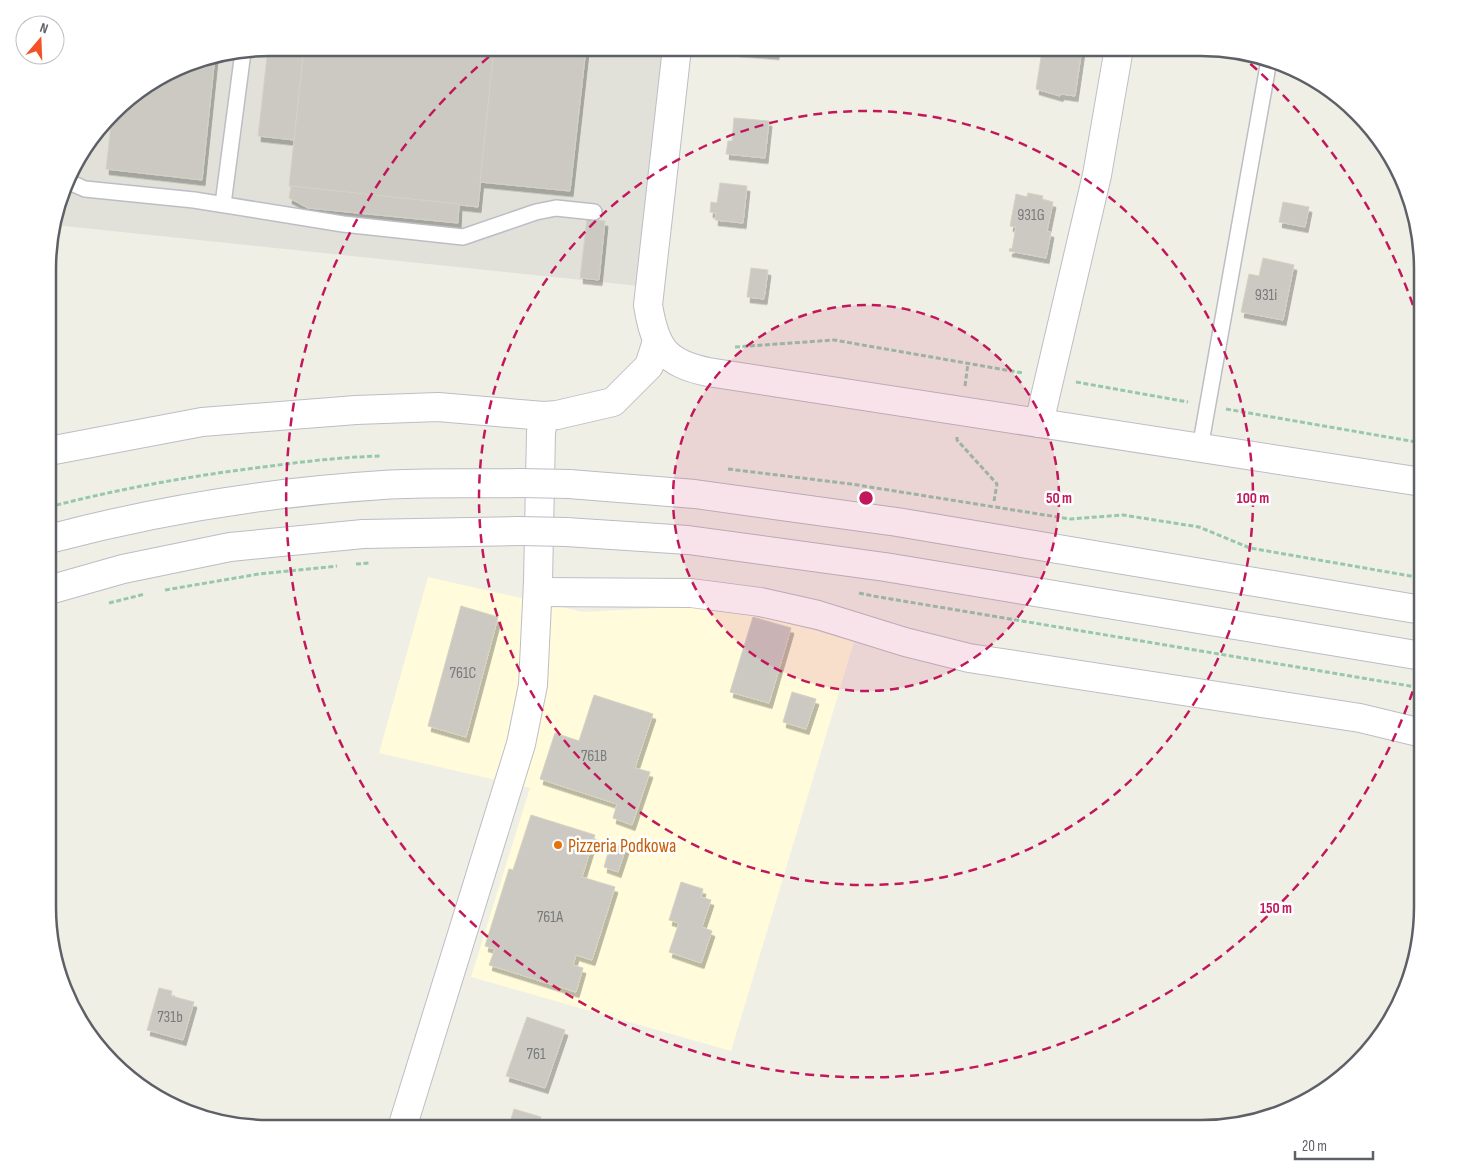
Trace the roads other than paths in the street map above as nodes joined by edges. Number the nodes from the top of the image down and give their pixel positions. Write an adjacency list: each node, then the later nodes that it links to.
1 (676, 56): 8 (street)
2 (1118, 56): 10 (street)
3 (242, 58): 6 (lane)
4 (1267, 67): 11 (lane)
5 (74, 184): 6 (lane)
6 (223, 204): 7 (lane)
7 (594, 212)
8 (658, 341): 9 (street); 10 (street)
9 (544, 416): 12 (street); 16 (street)
10 (1039, 423): 11 (street)
11 (1200, 448): 13 (street)
12 (56, 450)
13 (1414, 481)
14 (56, 537): 17 (street, bridge)
15 (56, 588): 18 (street, bridge)
16 (538, 592): 19 (street); 20 (street)
17 (1414, 609)
18 (1414, 655)
19 (1414, 730)
20 (404, 1120)

